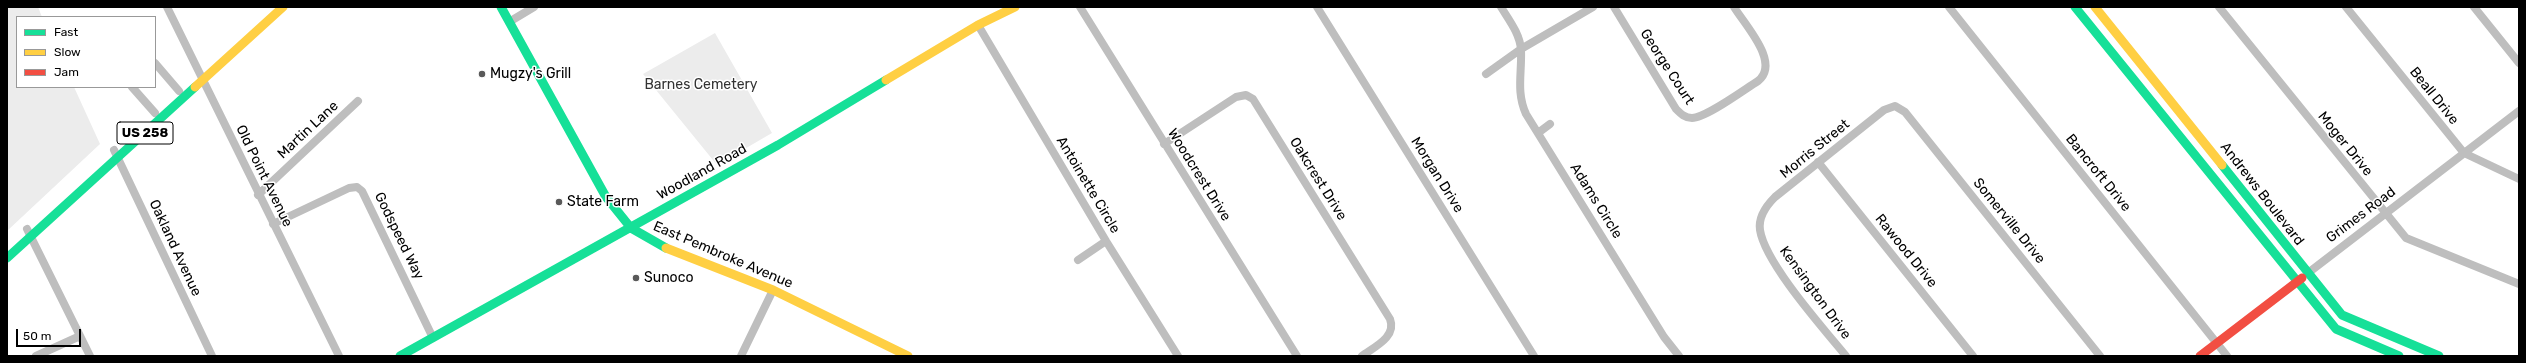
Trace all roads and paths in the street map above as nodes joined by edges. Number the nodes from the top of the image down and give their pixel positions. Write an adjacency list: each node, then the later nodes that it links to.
1 (167, 7): 25 (street, Old Point Avenue)
2 (272, 7): 25 (main road, US 258)
3 (283, 7): 25 (main road, US 258)
4 (501, 7): 19 (main road, East Pembroke Avenue)
5 (534, 7): 19 (street)
6 (1015, 7): 20 (main road, Woodland Road)
7 (1080, 7): 34 (street, Woodcrest Drive)
8 (1317, 7): 66 (street, Morgan Drive)
9 (1501, 7): 21 (street, Adams Circle)
10 (1593, 7): 21 (street)
11 (1614, 7): 12 (street, George Court)
12 (1734, 7)
13 (1948, 7): 55 (street, Bancroft Drive)
14 (2075, 7): 50 (main road, Andrews Boulevard)
15 (2095, 7): 49 (main road, Andrews Boulevard)
16 (2219, 7): 40 (street, Moger Drive)
17 (2346, 7): 35 (street, Beall Drive)
18 (2474, 7): 22 (street)
19 (509, 22): 43 (main road, East Pembroke Avenue)
20 (978, 25): 43 (main road, Woodland Road); 45 (street, Antoinette Circle)
21 (1521, 50): 24 (street); 33 (street, Adams Circle)
22 (2519, 63)
23 (156, 64): 27 (street)
24 (1486, 74)
25 (201, 76): 27 (main road, US 258); 36 (main road, US 258); 39 (street, Old Point Avenue)
26 (133, 88): 31 (street)
27 (179, 91): 31 (main road, US 258)
28 (358, 101): 39 (street, Martin Lane)
29 (1895, 106): 37 (street, Morris Street); 70 (street, Somerville Drive)
30 (2519, 111): 35 (street, Grimes Road)
31 (155, 113): 36 (main road, US 258)
32 (1550, 124): 33 (street)
33 (1538, 133): 67 (street, Adams Circle)
34 (1164, 144): 64 (street, Woodcrest Drive); 65 (street, Oakcrest Drive)
35 (2464, 153): 38 (street, Beall Drive); 40 (street, Grimes Road)
36 (116, 154): 44 (main road, US 258); 58 (street, Oakland Avenue)
37 (1818, 162): 41 (street, Morris Street); 69 (street, Rawood Drive)
38 (2519, 179)
39 (258, 195): 42 (street, Old Point Avenue)
40 (2385, 215): 49 (street, Grimes Road); 51 (street, Moger Drive)
41 (1760, 222): 68 (street, Kensington Drive)
42 (273, 224): 54 (street, Godspeed Way); 59 (street, Old Point Avenue)
43 (631, 228): 52 (main road, East Pembroke Avenue); 54 (main road, Woodland Road)
44 (29, 233): 46 (main road, US 258); 47 (main road, US 258); 53 (street)
45 (1106, 242): 48 (street); 63 (street, Antoinette Circle)
46 (7, 247)
47 (7, 258)
48 (1078, 260)
49 (2308, 273): 50 (main road, Grimes Road); 74 (main road, Andrews Boulevard)
50 (2297, 282): 55 (main road, Grimes Road); 73 (main road, Andrews Boulevard)
51 (2519, 284)
52 (773, 290): 61 (street); 62 (main road, East Pembroke Avenue)
53 (80, 336): 56 (street); 57 (street)
54 (433, 338): 60 (main road, Woodland Road)
55 (2217, 343): 71 (main road, Grimes Road); 72 (street, Bancroft Drive)
56 (36, 356)
57 (90, 356)
58 (212, 356)
59 (339, 356)
60 (400, 356)
61 (741, 356)
62 (908, 356)
63 (1178, 356)
64 (1297, 356)
65 (1362, 356)
66 (1534, 356)
67 (1679, 356)
68 (1846, 356)
69 (1973, 356)
70 (2100, 356)
71 (2200, 356)
72 (2228, 356)
73 (2399, 356)
74 (2439, 356)

